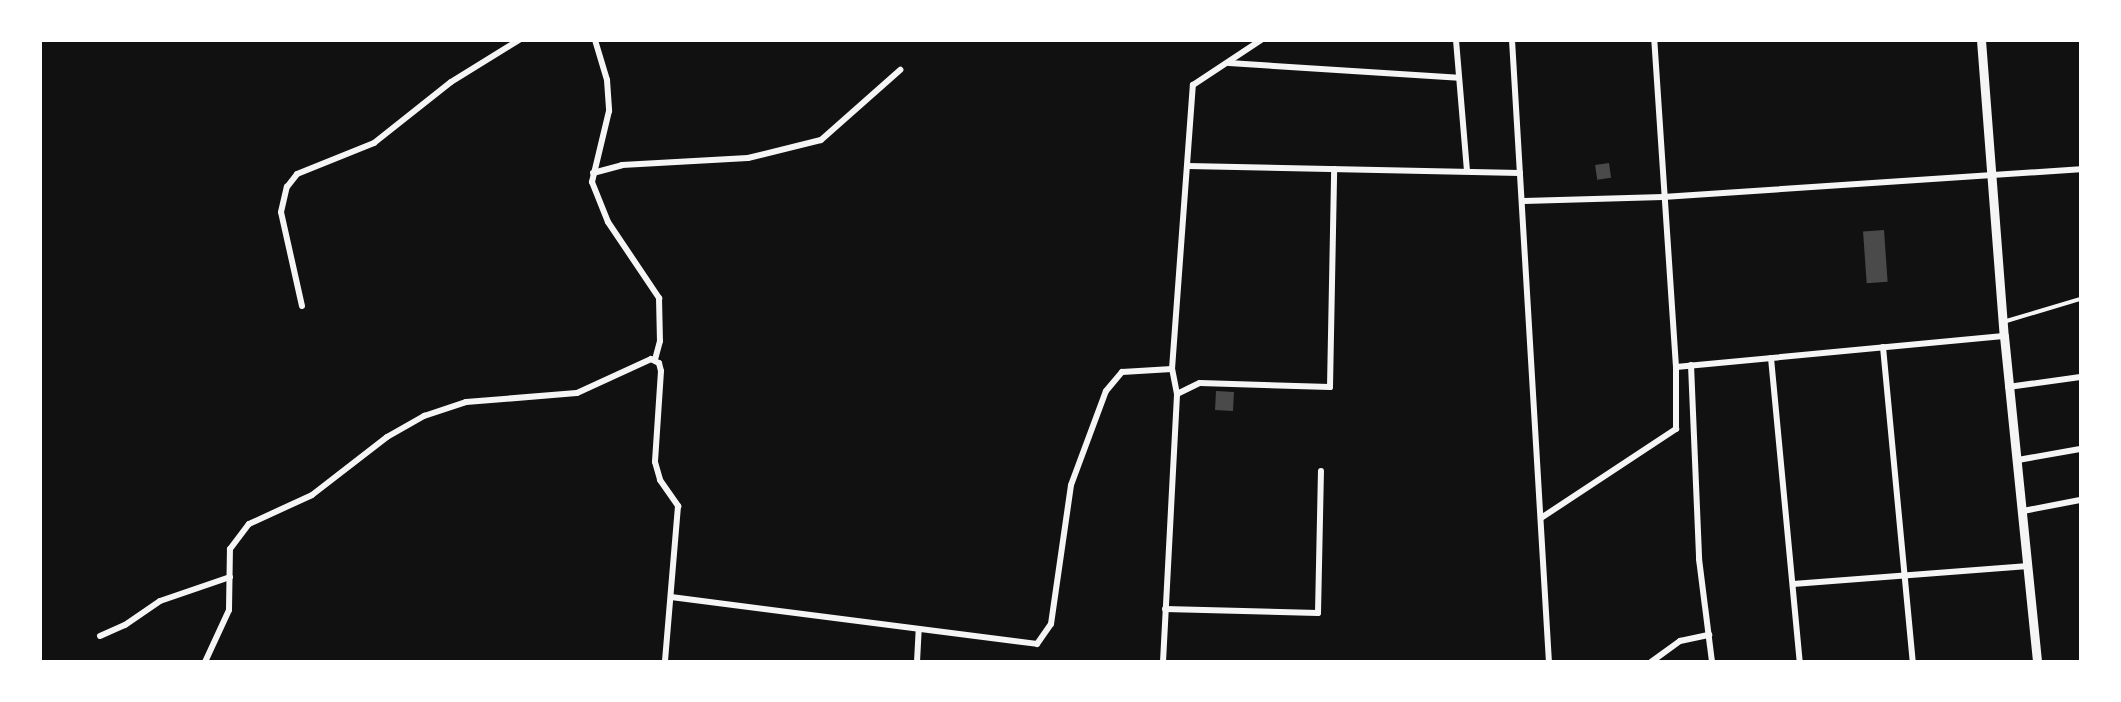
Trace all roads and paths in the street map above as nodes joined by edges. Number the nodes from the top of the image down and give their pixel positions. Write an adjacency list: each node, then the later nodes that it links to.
1 (519, 40): 21 (street)
2 (595, 40): 15 (street)
3 (1261, 40): 8 (street)
4 (1456, 40): 10 (street)
5 (1512, 40): 16 (street)
6 (1654, 40): 18 (street)
7 (1981, 40): 17 (street)
8 (1229, 63): 10 (street); 11 (street)
9 (900, 70): 15 (street)
10 (1459, 78): 14 (street)
11 (1188, 166): 12 (street); 29 (street)
12 (1334, 169): 14 (street); 32 (street)
13 (2080, 169): 17 (street)
14 (1467, 171): 16 (street)
15 (592, 172): 26 (street)
16 (1520, 173): 19 (street)
17 (1992, 175): 18 (street); 22 (street)
18 (1663, 197): 19 (street); 28 (street)
19 (1522, 201): 38 (street)
20 (2080, 299): 22 (lane)
21 (302, 306)
22 (2002, 322): 23 (street)
23 (2004, 336): 24 (street); 31 (street)
24 (1883, 347): 25 (street); 40 (street)
25 (1771, 358): 27 (street); 42 (street)
26 (655, 360): 41 (street); 43 (street)
27 (1691, 365): 28 (street); 46 (street)
28 (1676, 367): 38 (street)
29 (1172, 369): 32 (street); 45 (street)
30 (2080, 377): 31 (street)
31 (2008, 387): 34 (street)
32 (1178, 394): 44 (street)
33 (2080, 449): 34 (street)
34 (2018, 460): 37 (street)
35 (1321, 471): 44 (street)
36 (2080, 500): 37 (street)
37 (2023, 511): 39 (street)
38 (1541, 518): 52 (street)
39 (2028, 566): 40 (street); 57 (street)
40 (1904, 576): 42 (street); 56 (street)
41 (231, 577): 47 (street); 48 (street)
42 (1793, 584): 55 (street)
43 (670, 597): 45 (street); 49 (street)
44 (1165, 609): 51 (street)
45 (919, 629): 50 (street)
46 (1708, 635): 53 (street); 54 (street)
47 (100, 636)
48 (205, 662)
49 (665, 662)
50 (917, 662)
51 (1163, 662)
52 (1549, 662)
53 (1651, 662)
54 (1712, 662)
55 (1800, 662)
56 (1913, 662)
57 (2037, 662)

